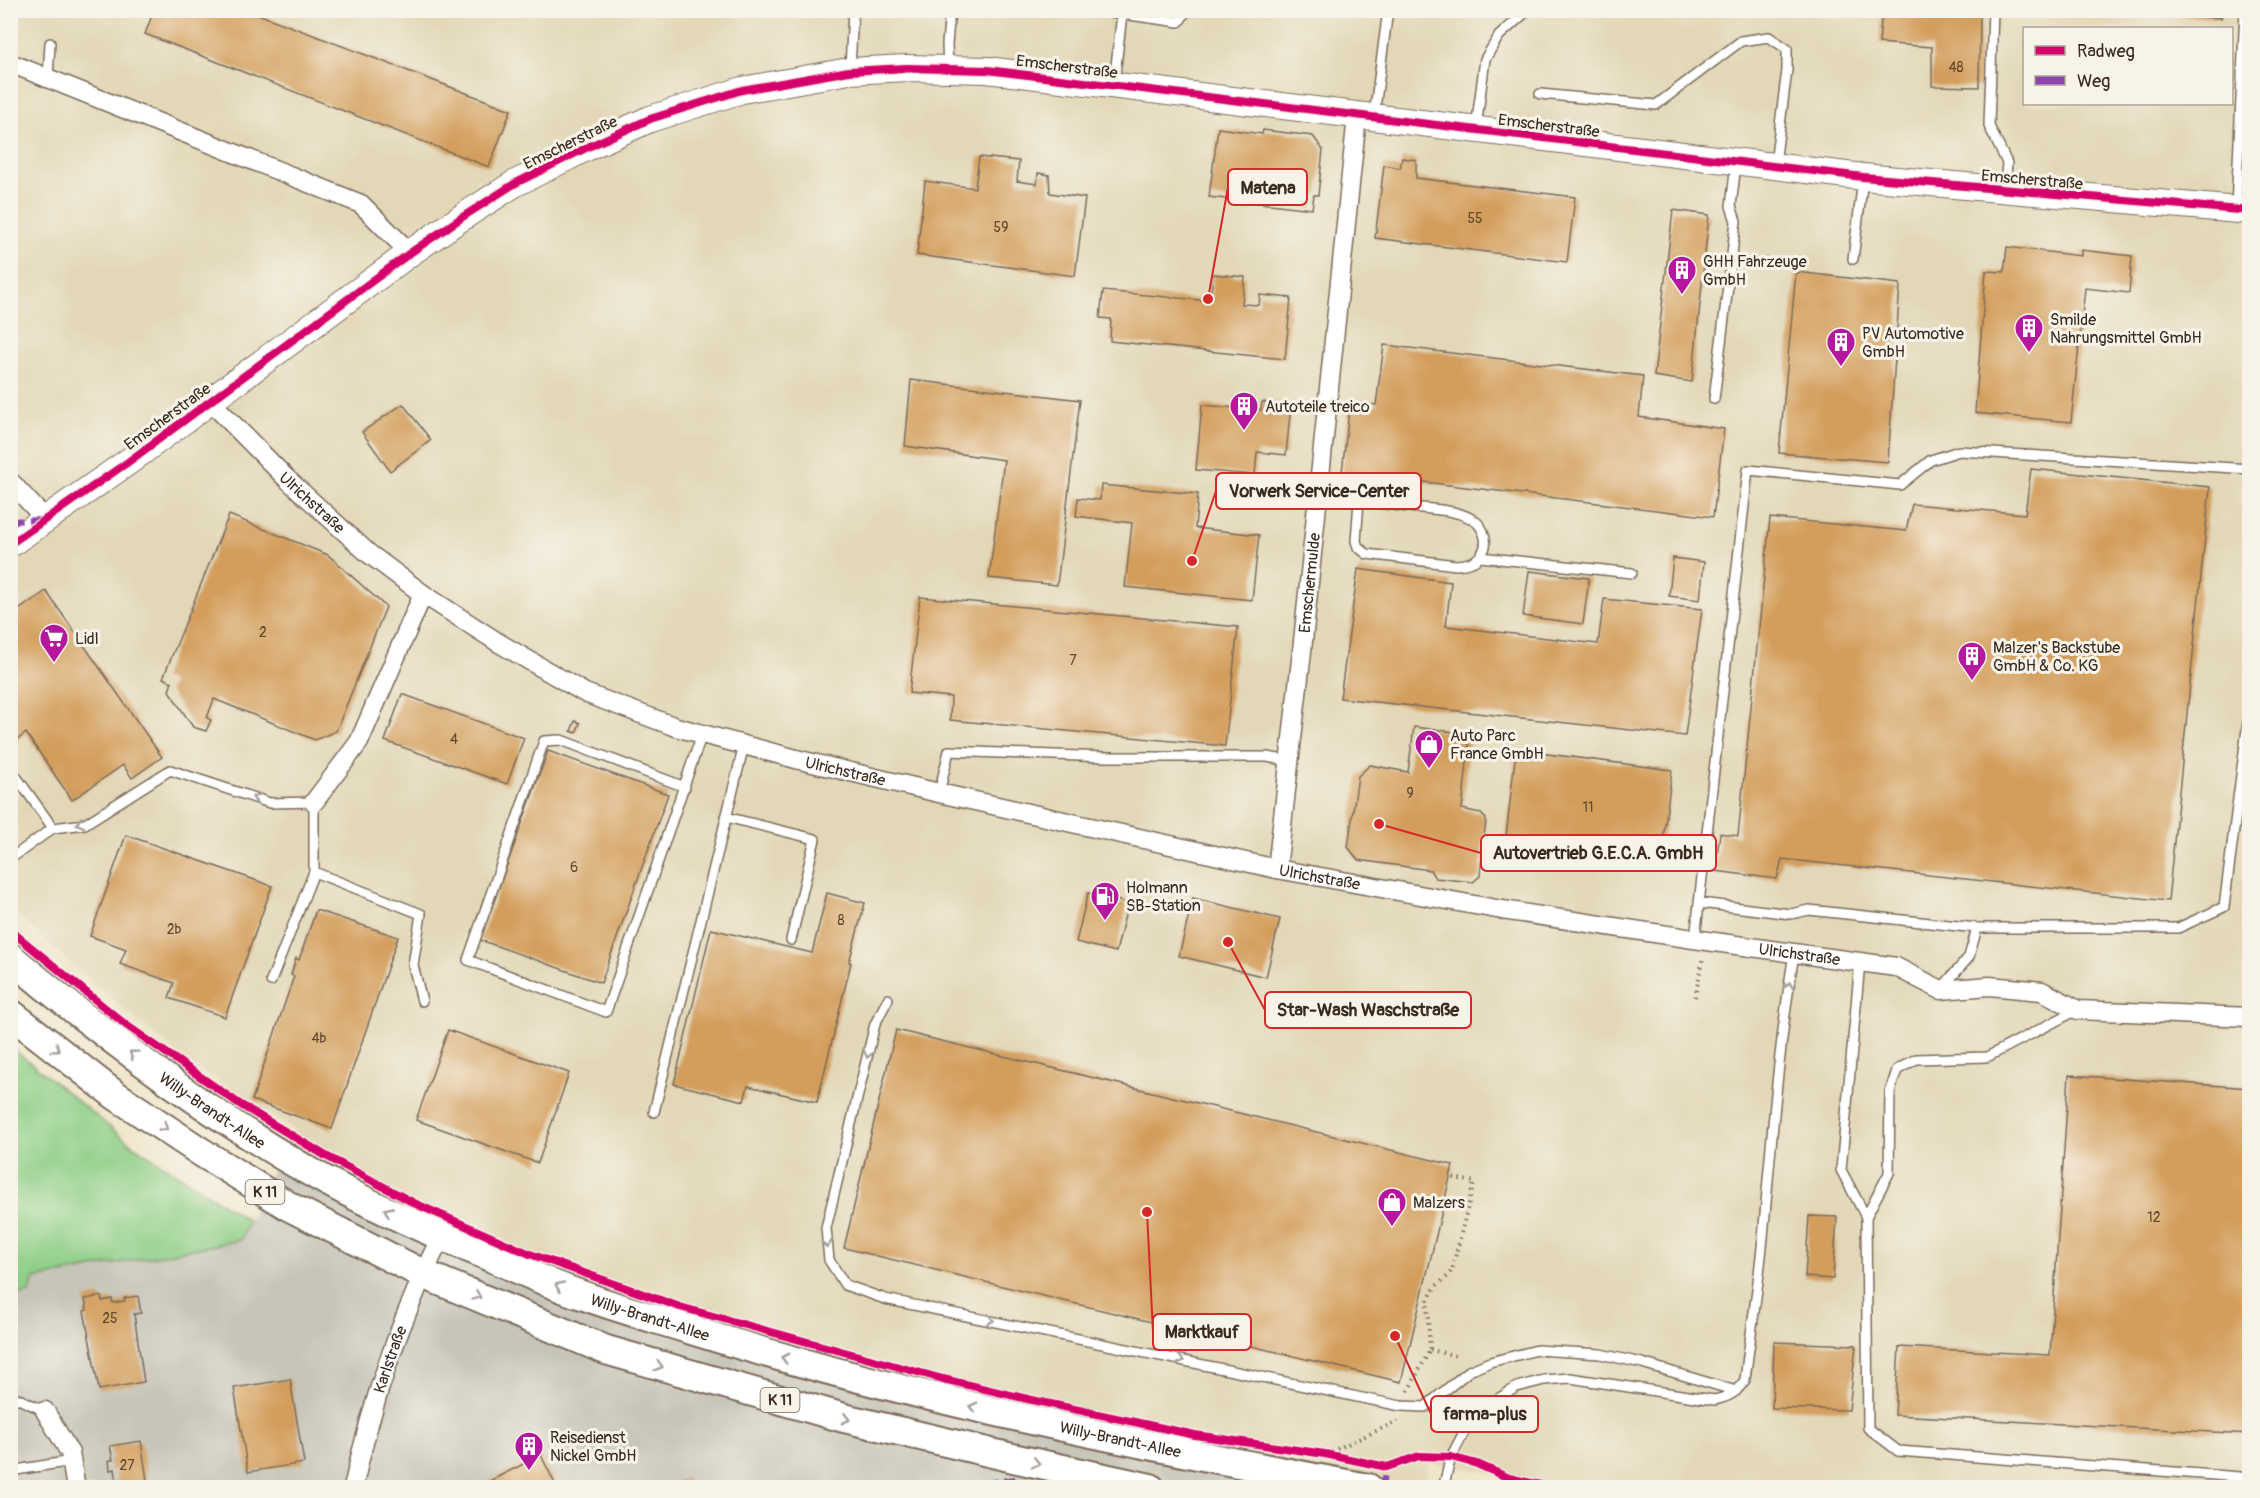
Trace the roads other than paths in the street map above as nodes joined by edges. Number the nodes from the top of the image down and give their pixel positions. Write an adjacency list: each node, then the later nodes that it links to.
1 (853, 10): 13 (lane)
2 (950, 10): 12 (lane)
3 (1099, 10): 9 (lane)
4 (1186, 10): 9 (lane)
5 (1388, 10): 17 (lane)
6 (1528, 10): 18 (lane)
7 (1993, 10): 22 (lane)
8 (2245, 10): 23 (lane)
9 (1122, 14): 15 (lane)
10 (50, 43): 14 (lane)
11 (10, 63): 14 (street)
12 (948, 69): 13 (street, Emscherstraße); 15 (street, Emscherstraße)
13 (849, 71): 24 (street, Emscherstraße)
14 (48, 78): 24 (street)
15 (1113, 85): 17 (street, Emscherstraße)
16 (1540, 94): 20 (lane)
17 (1365, 117): 18 (street, Emscherstraße); 30 (street, Emschermulde)
18 (1476, 130): 19 (street, Emscherstraße)
19 (1736, 162): 20 (street, Emscherstraße); 26 (lane)
20 (1775, 166): 21 (street, Emscherstraße)
21 (1863, 177): 22 (street, Emscherstraße); 25 (lane)
22 (2005, 190): 23 (street, Emscherstraße)
23 (2242, 211)
24 (410, 253): 27 (street, Emscherstraße)
25 (1853, 259)
26 (1714, 399)
27 (210, 401): 32 (street, Emscherstraße); 36 (street, Ulrichstraße)
28 (2250, 469): 50 (lane)
29 (10, 481): 32 (street)
30 (1317, 496): 31 (lane); 40 (street, Emschermulde)
31 (1359, 501): 34 (lane); 34 (lane)
32 (46, 520): 33 (street, Emscherstraße)
33 (10, 544)
34 (1480, 557): 35 (lane)
35 (1632, 573)
36 (423, 594): 38 (street, Ulrichstraße); 44 (street)
37 (2250, 706): 51 (lane)
38 (702, 734): 39 (street, Ulrichstraße); 42 (lane)
39 (744, 745): 43 (street, Ulrichstraße); 45 (lane)
40 (1290, 760): 43 (lane); 48 (street, Emschermulde)
41 (10, 768): 46 (lane)
42 (685, 787): 42 (lane)
43 (939, 793): 48 (street, Ulrichstraße)
44 (314, 802): 46 (lane, one-way to 46); 49 (lane)
45 (726, 817): 52 (lane); 64 (lane)
46 (53, 828): 47 (lane)
47 (10, 859)
48 (1277, 869): 53 (street, Ulrichstraße)
49 (314, 872): 57 (lane); 60 (lane)
50 (1700, 903): 51 (lane); 53 (lane)
51 (1977, 928): 58 (lane)
52 (791, 940)
53 (1701, 940): 54 (street, Ulrichstraße)
54 (1794, 954): 56 (street, Ulrichstraße); 68 (lane, one-way to 54)
55 (10, 957): 66 (main road, Willy-Brandt-Allee / K 11, one-way to 55)
56 (1860, 962): 58 (street, Ulrichstraße); 65 (lane)
57 (271, 981)
58 (1941, 990): 61 (street)
59 (888, 999): 68 (lane, one-way to 68)
60 (422, 1001)
61 (2078, 1010): 63 (street); 65 (lane)
62 (10, 1013): 67 (main road, K 11, one-way to 67)
63 (2250, 1017)
64 (654, 1112)
65 (1866, 1217): 73 (lane)
66 (441, 1236): 67 (street, Karlstraße); 77 (main road, Willy-Brandt-Allee / K 11, one-way to 66)
67 (423, 1274): 75 (street, Karlstraße); 76 (main road, K 11, one-way to 76)
68 (1736, 1392): 78 (lane)
69 (10, 1395): 70 (lane)
70 (45, 1412): 71 (street)
71 (72, 1461): 72 (lane); 74 (street)
72 (10, 1471)
73 (2240, 1477)
74 (76, 1488)
75 (353, 1488)
76 (1150, 1488)
77 (1368, 1488)
78 (1443, 1488)

